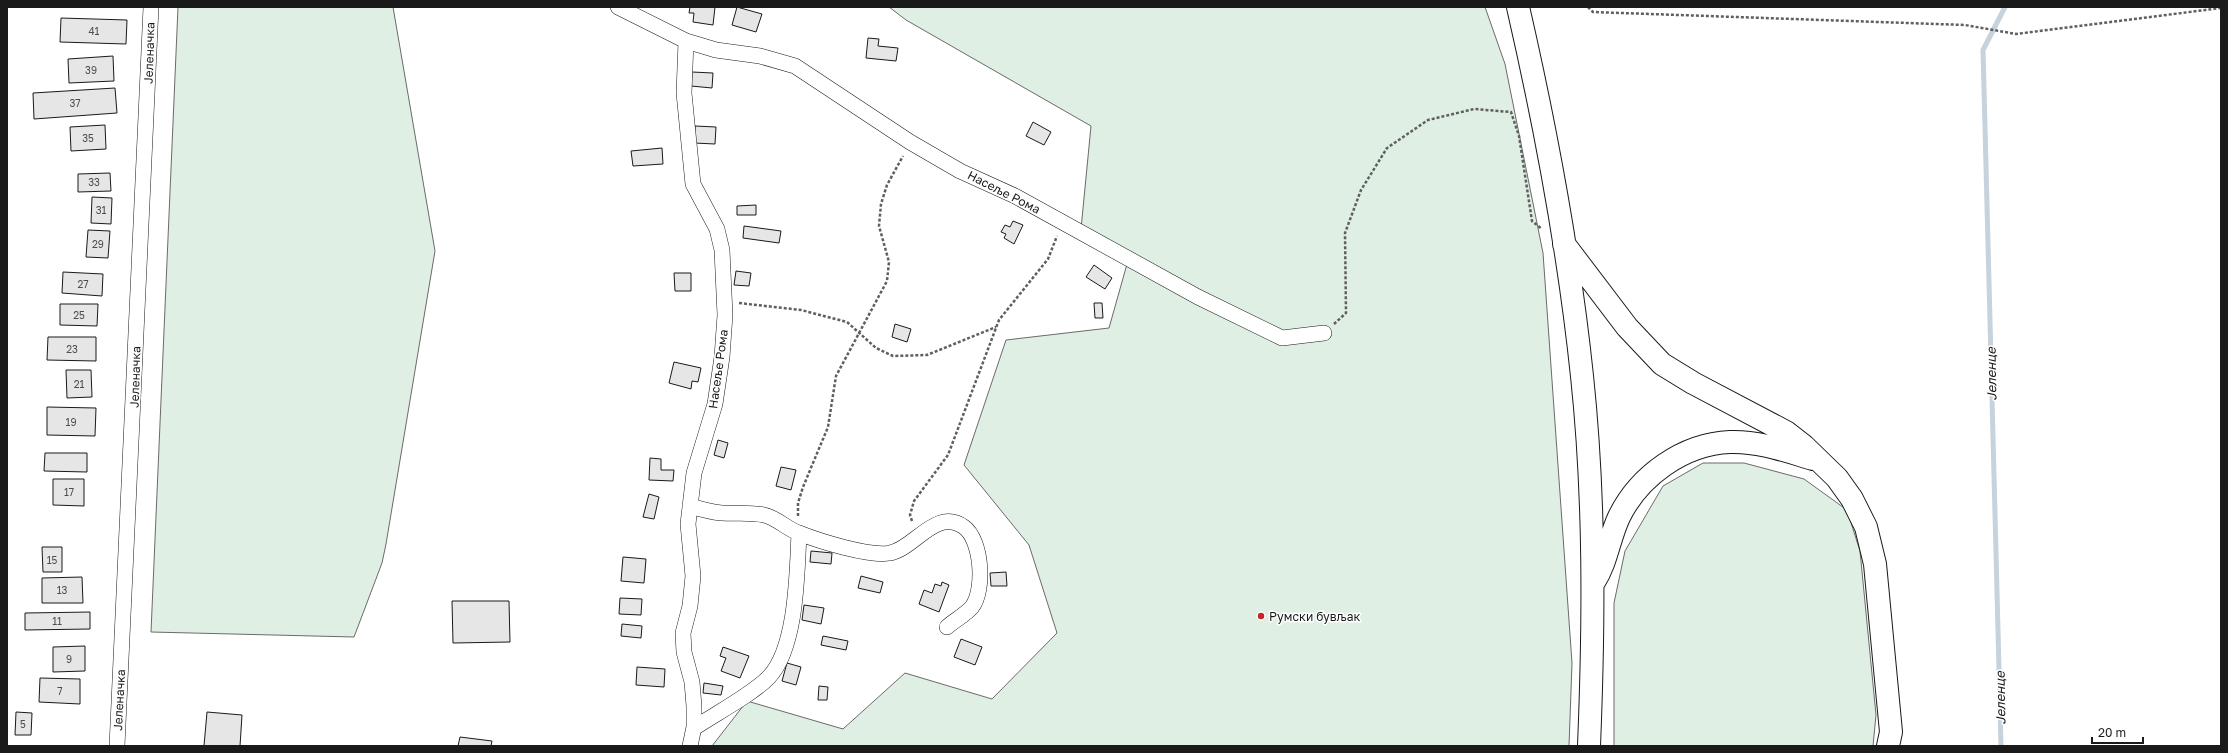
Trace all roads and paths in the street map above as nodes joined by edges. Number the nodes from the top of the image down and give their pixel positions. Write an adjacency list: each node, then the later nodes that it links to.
1 (151, 7): 22 (street, Јеленачка)
2 (618, 7): 6 (street, Насеље Рома)
3 (1518, 7): 9 (main road)
4 (1588, 7): 5 (path)
5 (2221, 8)
6 (686, 41): 7 (street, Насеље Рома); 10 (street, Насеље Рома)
7 (910, 142): 8 (street, Насеље Рома); 12 (path)
8 (1063, 223): 11 (path); 13 (street, Насеље Рома)
9 (1564, 244): 13 (path); 14 (main road); 18 (main road)
10 (725, 301): 12 (path); 15 (street, Насеље Рома)
11 (996, 328): 12 (path); 17 (path)
12 (858, 332): 16 (path)
13 (1324, 333)
14 (1816, 459): 18 (main road); 21 (main road)
15 (690, 506): 16 (street); 20 (street, Насеље Рома)
16 (798, 533): 17 (street); 20 (street)
17 (917, 537): 19 (street)
18 (1592, 585): 24 (main road)
19 (947, 627)
20 (694, 728): 23 (street, Насеље Рома)
21 (1892, 741)
22 (117, 746)
23 (690, 746)
24 (1589, 746)

